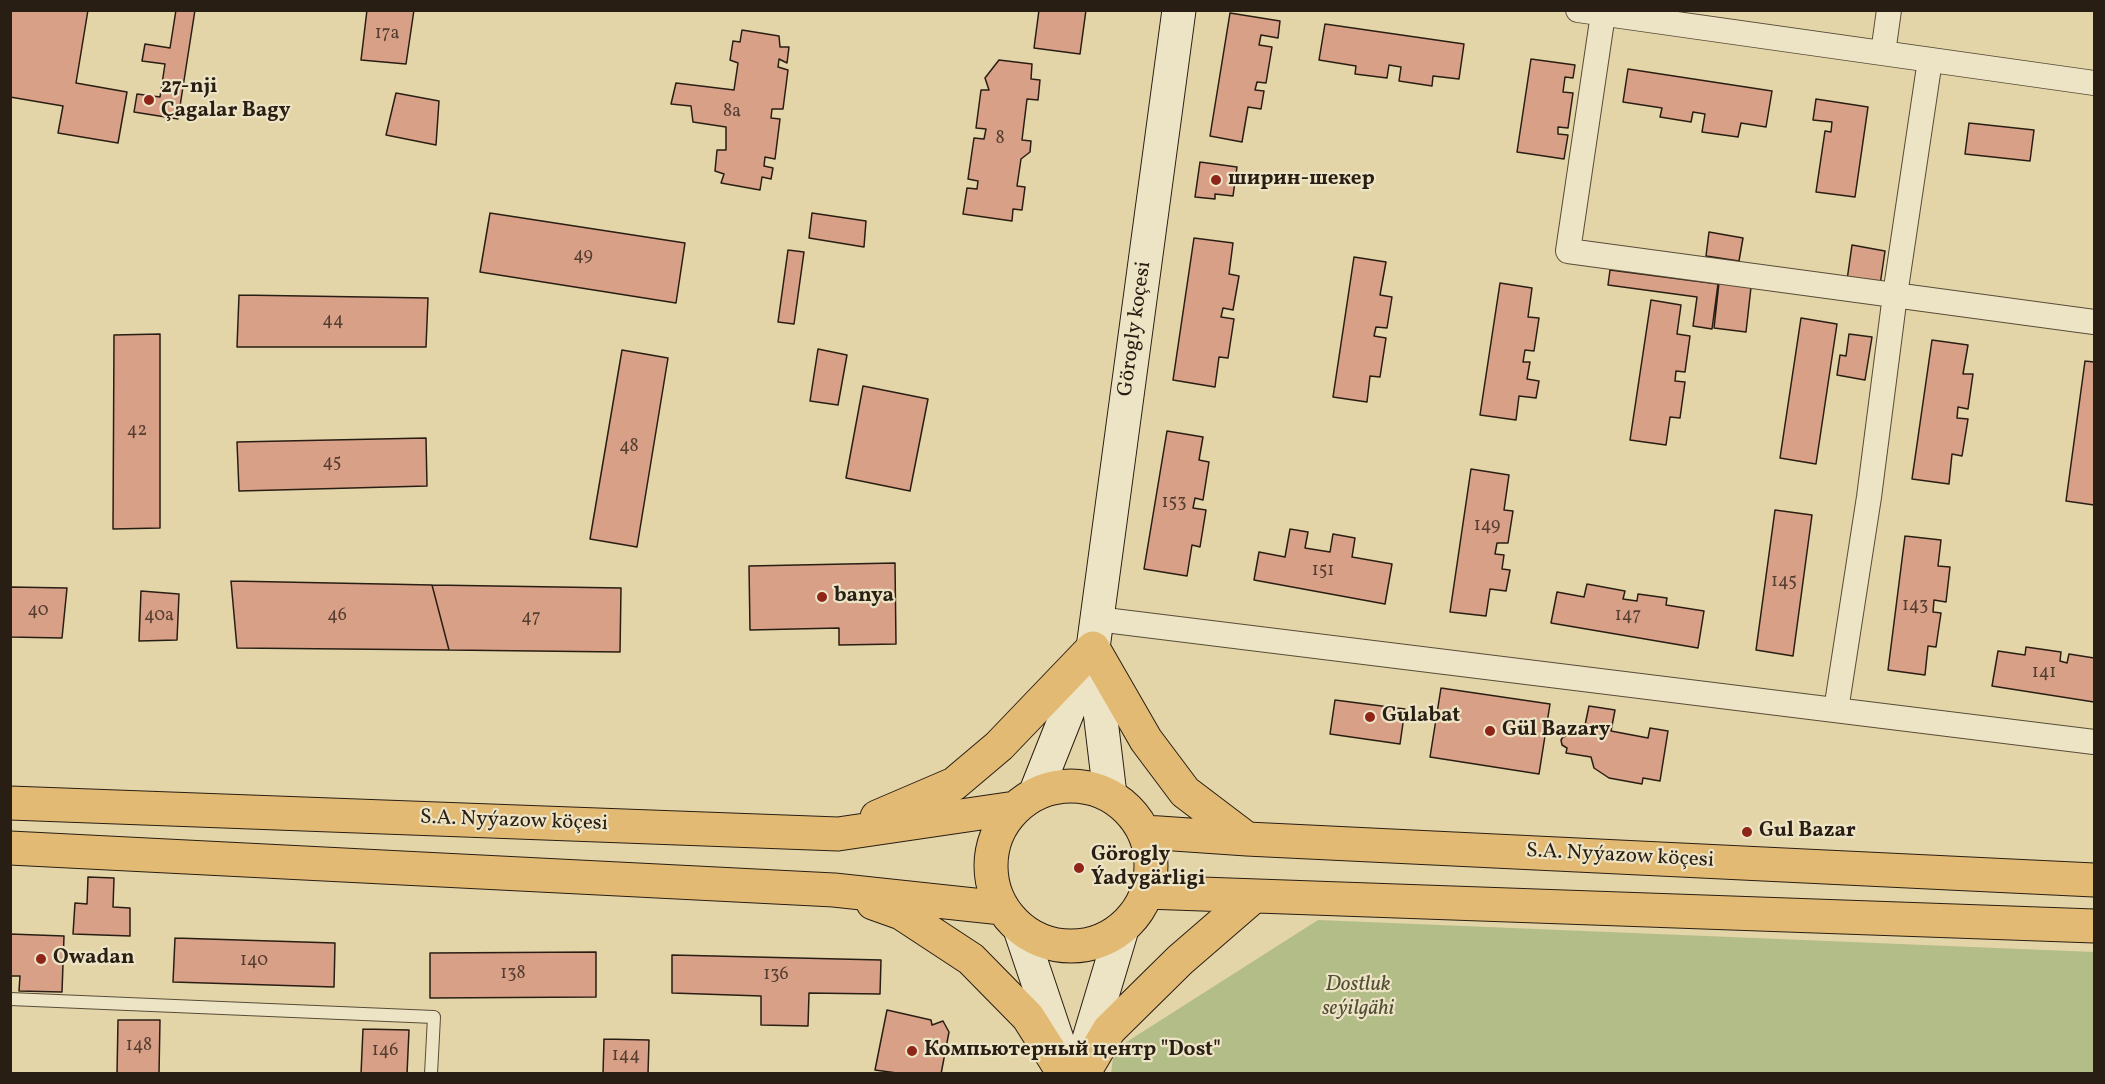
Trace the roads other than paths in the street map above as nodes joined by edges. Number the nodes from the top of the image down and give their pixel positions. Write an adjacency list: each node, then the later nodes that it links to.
1 (1578, 10): 4 (street)
2 (1889, 10): 6 (street)
3 (1176, 14): 11 (street, Görogly koçesi)
4 (1603, 14): 5 (street); 9 (street)
5 (1714, 20): 6 (street)
6 (1883, 54): 7 (street)
7 (1930, 60): 8 (street); 9 (street)
8 (2094, 83)
9 (1895, 295): 10 (street); 12 (street)
10 (2094, 322)
11 (1095, 634): 12 (street); 14 (street); 15 (street); 18 (main road); 19 (main road)
12 (1836, 710): 13 (street)
13 (2094, 742)
14 (1110, 795): 15 (main road); 17 (main road)
15 (1025, 801): 18 (main road, S.A. Nyýazow köçesi); 25 (main road)
16 (10, 803): 18 (main road, S.A. Nyýazow köçesi)
17 (1145, 832): 19 (main road, S.A. Nyýazow köçesi); 23 (main road)
18 (838, 834)
19 (1247, 839): 21 (main road, S.A. Nyýazow köçesi)
20 (10, 849): 22 (main road)
21 (2094, 880)
22 (834, 890): 25 (main road); 30 (main road)
23 (1146, 892): 24 (main road); 27 (main road)
24 (1254, 896): 26 (main road); 31 (main road)
25 (1011, 918): 27 (main road); 30 (street)
26 (2094, 926)
27 (1122, 929): 31 (street)
28 (10, 999): 29 (lane)
29 (431, 1074)
30 (1066, 1074)
31 (1081, 1074)

